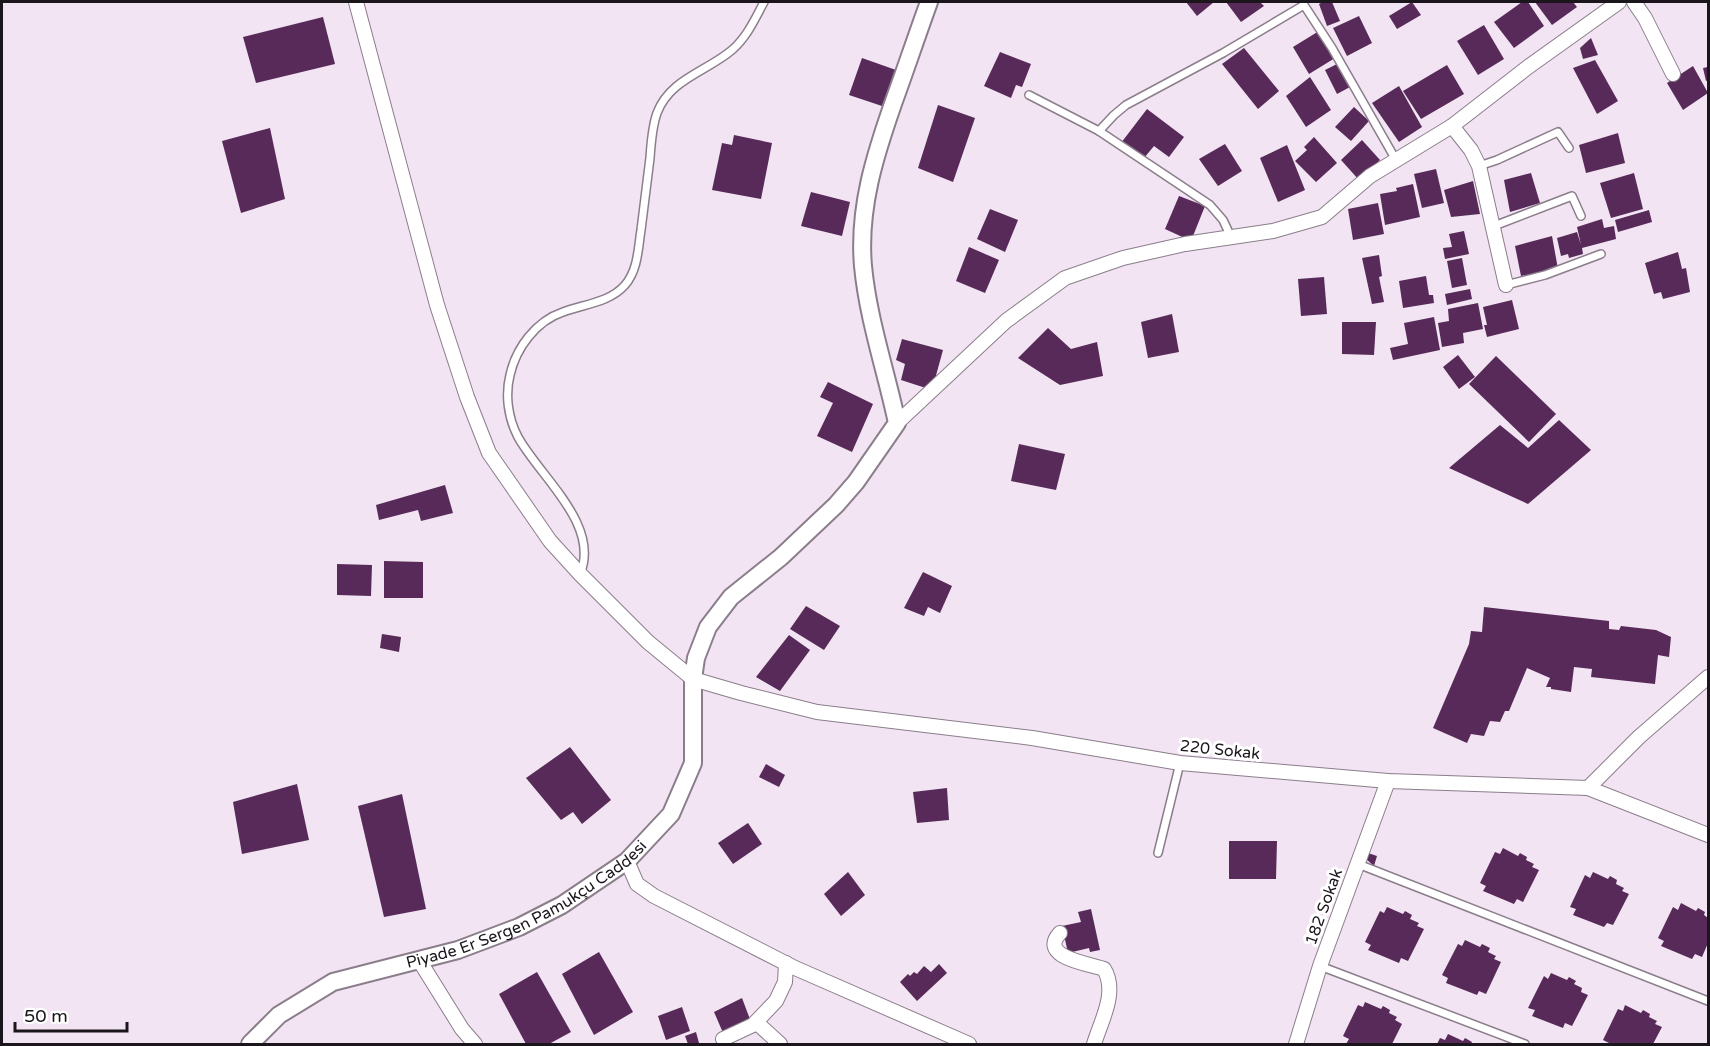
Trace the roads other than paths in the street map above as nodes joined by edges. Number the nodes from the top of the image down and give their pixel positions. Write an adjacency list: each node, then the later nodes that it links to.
1 (356, 2): 19 (street)
2 (764, 2): 19 (lane)
3 (929, 2): 18 (street)
4 (1620, 2): 8 (street)
5 (1634, 2): 6 (street)
6 (1672, 74)
7 (1029, 95): 9 (lane)
8 (1452, 126): 11 (street); 12 (street)
9 (1099, 131): 11 (lane); 15 (lane)
10 (1569, 148): 12 (lane)
11 (1396, 160): 15 (street)
12 (1479, 166): 14 (street)
13 (1581, 216): 14 (lane)
14 (1494, 226): 17 (street)
15 (1231, 237): 18 (street)
16 (1600, 254): 17 (lane)
17 (1506, 285)
18 (897, 423): 21 (street, Piyade Er Sergen Pamukçu Caddesi)
19 (580, 574): 21 (street)
20 (1708, 678): 24 (street)
21 (693, 679): 22 (street, 220 Sokak); 27 (street, Piyade Er Sergen Pamukçu Caddesi)
22 (1180, 763): 23 (street, 220 Sokak); 26 (lane)
23 (1388, 781): 24 (street, 220 Sokak); 28 (street, 182 Sokak)
24 (1588, 788): 25 (street, 220 Sokak)
25 (1708, 835)
26 (1158, 853)
27 (627, 861): 30 (street, Piyade Er Sergen Pamukçu Caddesi); 31 (street)
28 (1358, 864): 32 (street, 182 Sokak); 33 (lane)
29 (1060, 933): 40 (street)
30 (419, 960): 36 (street, Piyade Er Sergen Pamukçu Caddesi); 37 (street)
31 (786, 963): 34 (street); 39 (street)
32 (1320, 966): 41 (street, 182 Sokak); 42 (lane)
33 (1708, 1001)
34 (756, 1022): 35 (street); 38 (street)
35 (723, 1039)
36 (255, 1043)
37 (475, 1044)
38 (780, 1044)
39 (969, 1044)
40 (1094, 1044)
41 (1296, 1044)
42 (1525, 1044)

